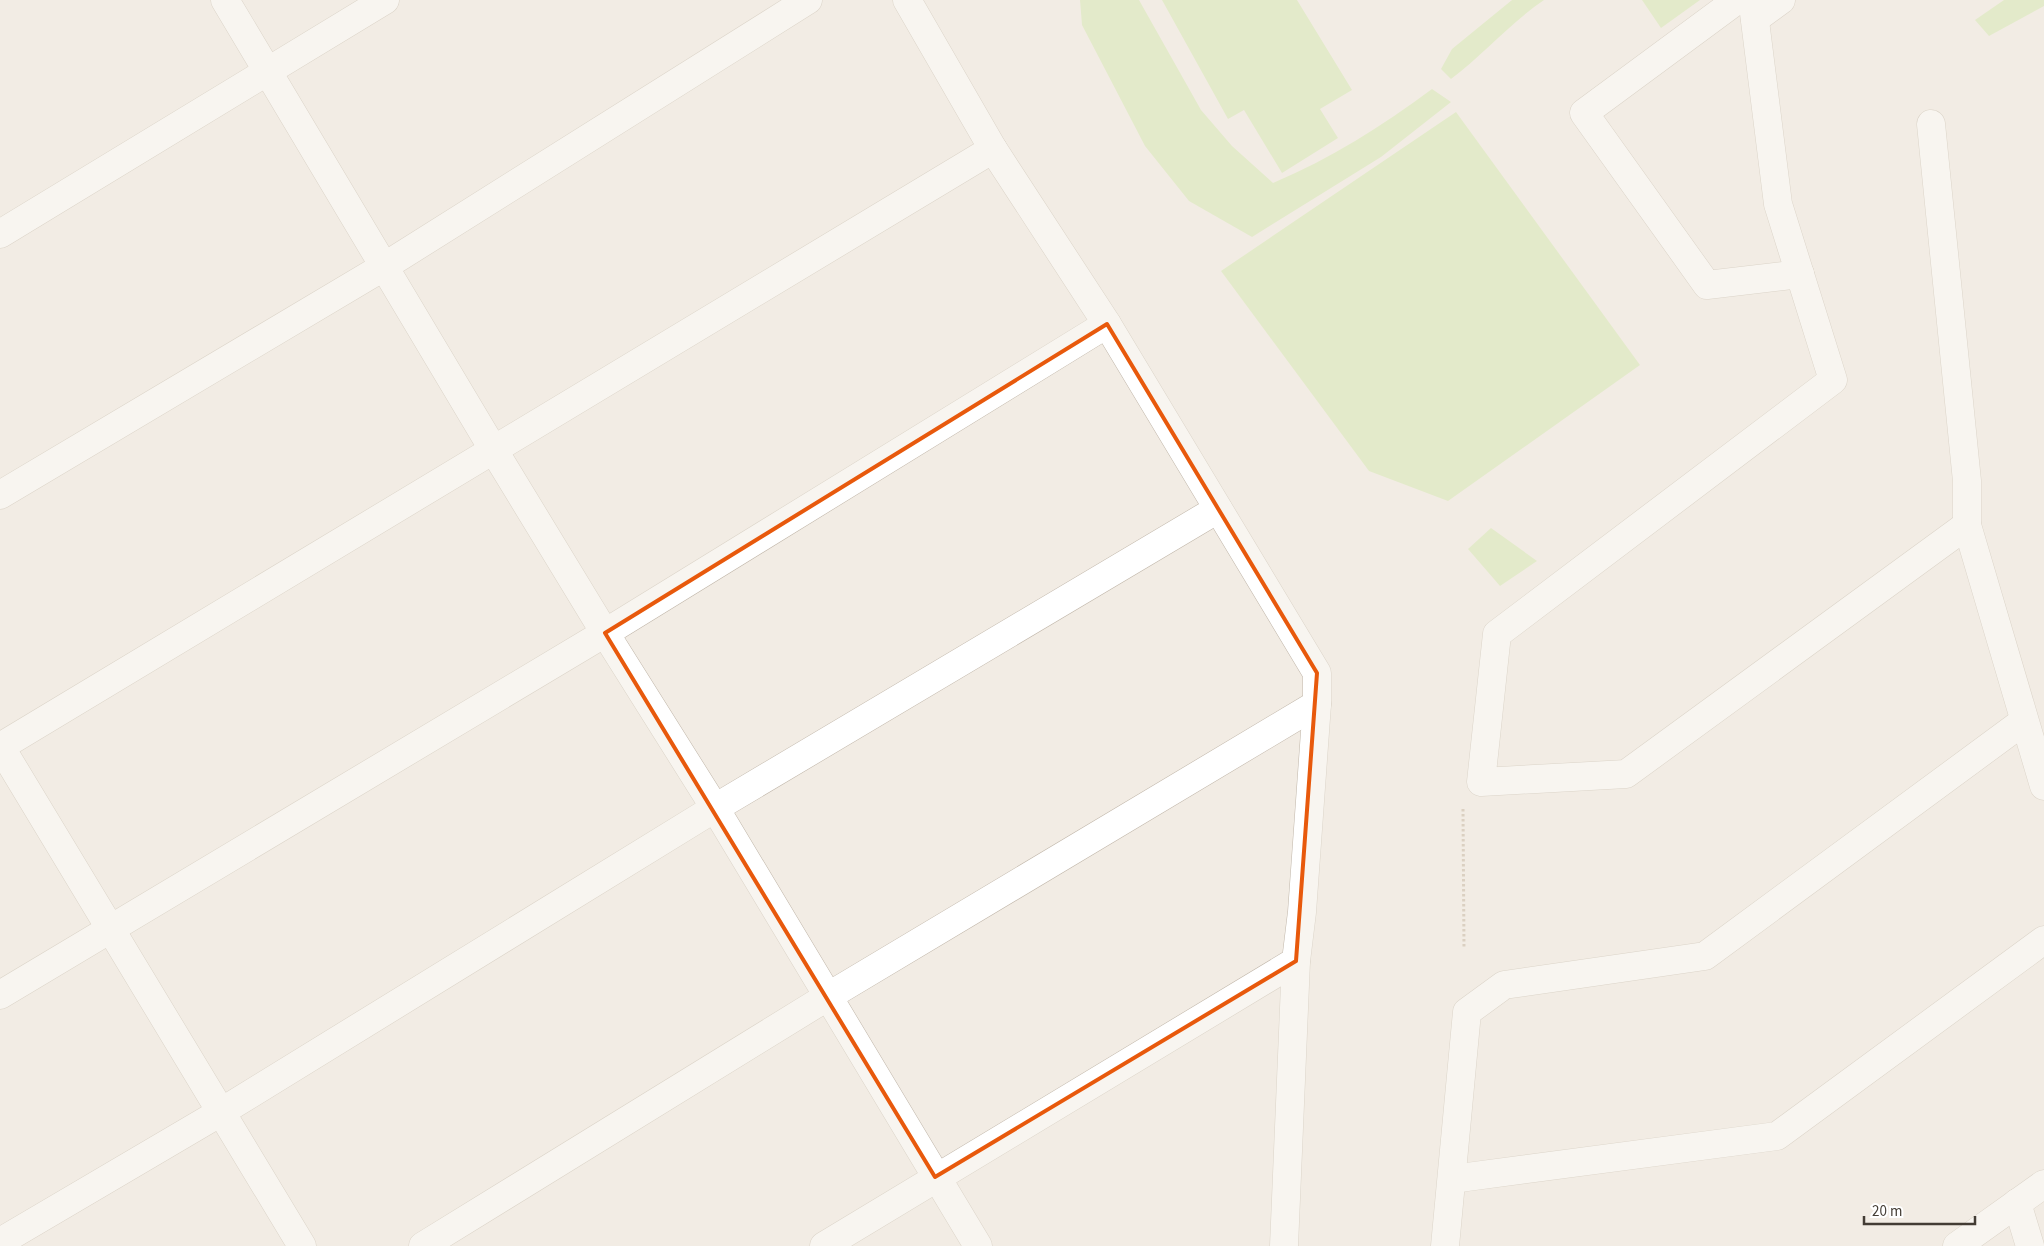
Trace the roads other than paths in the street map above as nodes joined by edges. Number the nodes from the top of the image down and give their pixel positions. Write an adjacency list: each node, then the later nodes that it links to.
1 (225, 0): 7 (street)
2 (385, 0): 7 (street)
3 (808, 0): 11 (street)
4 (906, 0): 9 (street)
5 (1781, 0): 6 (street)
6 (1747, 6): 12 (street); 12 (street)
7 (267, 70): 10 (street); 11 (street)
8 (1931, 124): 17 (street)
9 (993, 149): 13 (street); 14 (street)
10 (0, 234)
11 (385, 266): 14 (street); 15 (street)
12 (1800, 274): 17 (street)
13 (1107, 324): 16 (street); 18 (street)
14 (493, 449): 18 (street); 21 (street)
15 (0, 495)
16 (1218, 509): 19 (street); 23 (street)
17 (1968, 525): 20 (street)
18 (605, 633): 23 (street); 24 (street)
19 (1317, 704): 26 (street); 28 (street)
20 (2024, 721): 22 (street); 31 (street)
21 (0, 746): 24 (street)
22 (2044, 786)
23 (715, 808): 28 (street); 29 (street)
24 (111, 930): 27 (street); 29 (street)
25 (2044, 940): 31 (street)
26 (1296, 961): 30 (street); 39 (street)
27 (0, 996)
28 (827, 997): 30 (street); 36 (street)
29 (221, 1112): 34 (street); 35 (street)
30 (935, 1177): 37 (street); 38 (street)
31 (1452, 1179): 40 (street)
32 (2044, 1184): 33 (street)
33 (2017, 1203): 41 (street); 42 (street)
34 (0, 1242)
35 (302, 1246)
36 (423, 1246)
37 (824, 1246)
38 (978, 1246)
39 (1284, 1246)
40 (1445, 1246)
41 (1957, 1246)
42 (2030, 1246)

